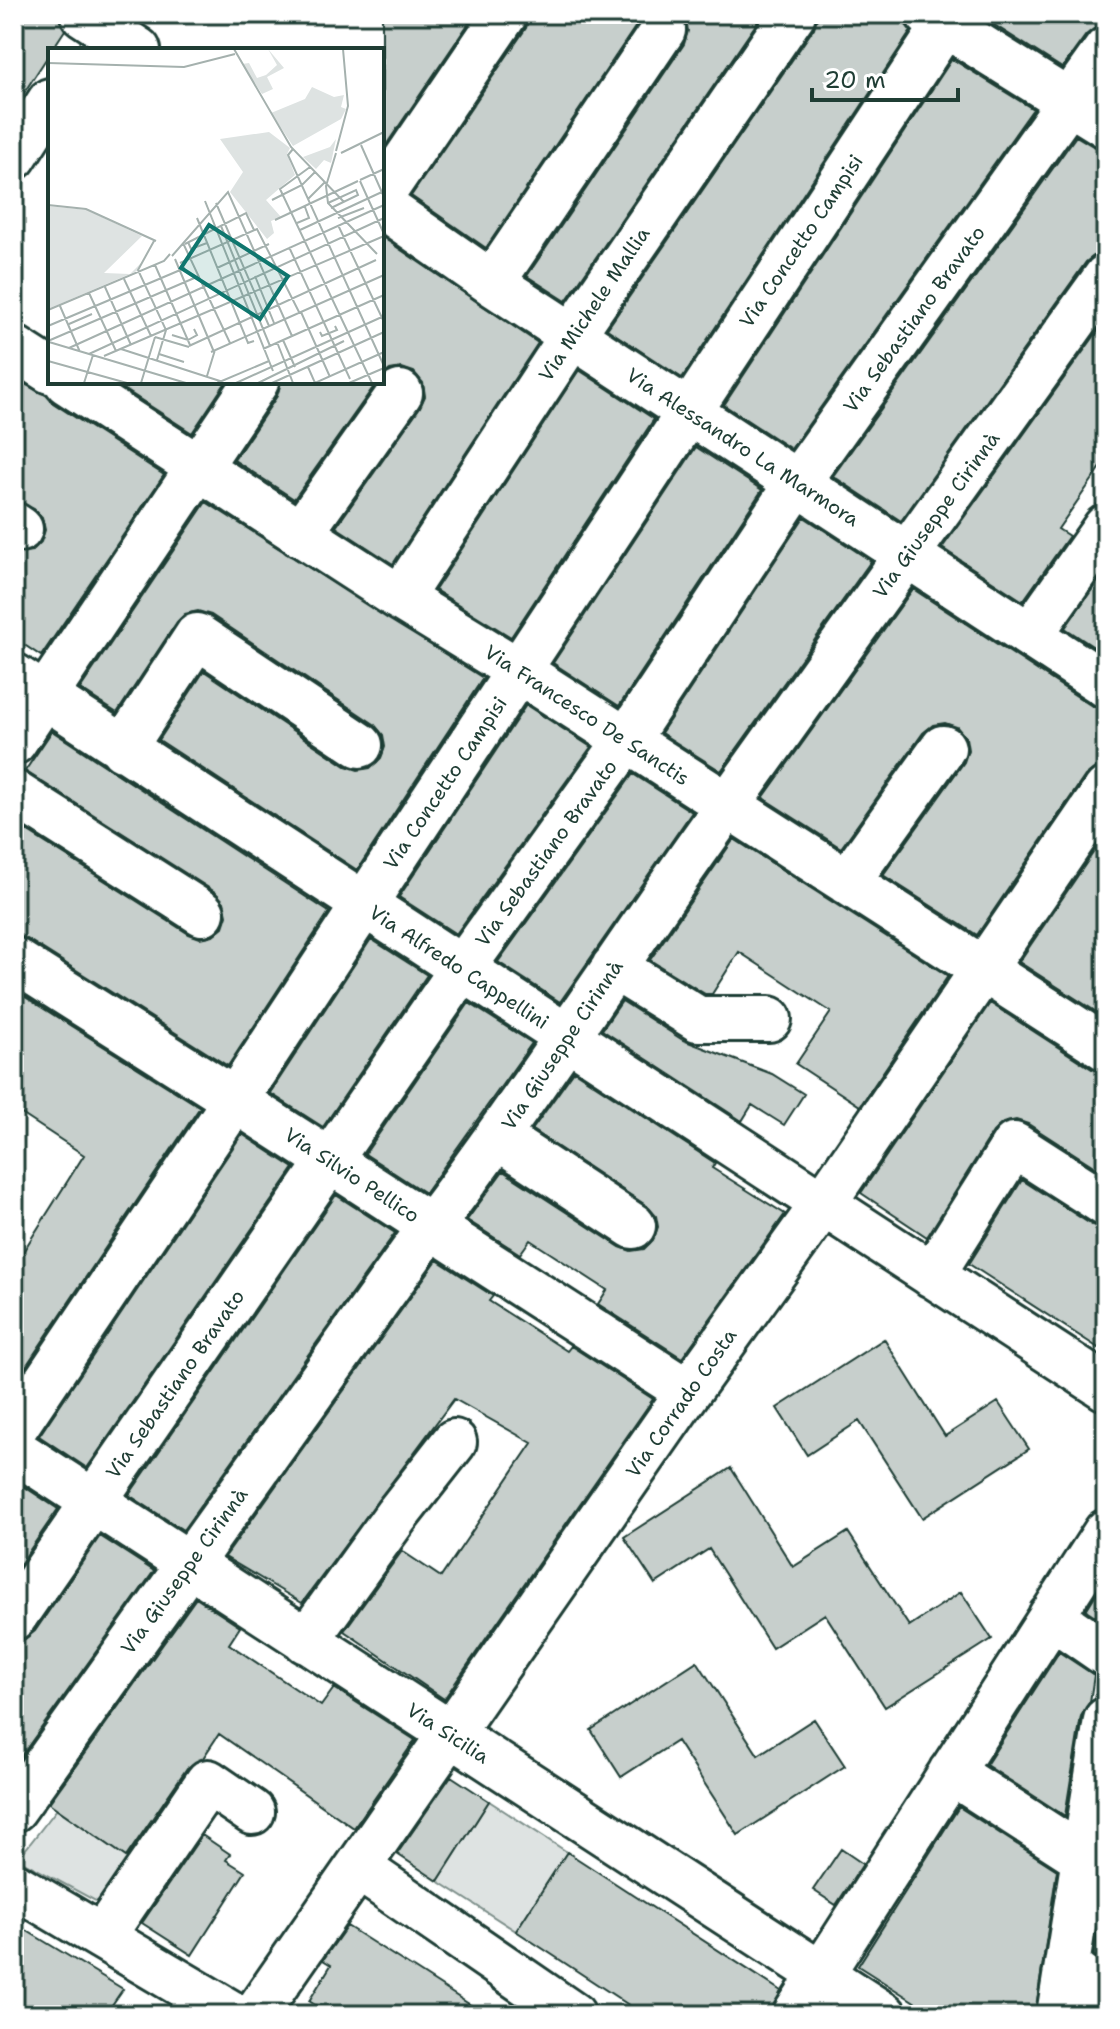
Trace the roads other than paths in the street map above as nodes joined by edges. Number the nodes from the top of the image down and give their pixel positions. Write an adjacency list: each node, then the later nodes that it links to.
1 (505, 14): 12 (street)
2 (793, 14): 16 (street, Via Michele Mallia)
3 (941, 17): 8 (street); 22 (street, Via Concetto Campisi)
4 (92, 26): 6 (street)
5 (663, 30): 15 (street)
6 (134, 48)
7 (1106, 50): 8 (street, Via Sebastiano Bravato)
8 (1069, 102): 10 (street); 24 (street, Via Sebastiano Bravato)
9 (48, 104): 11 (street)
10 (1106, 125)
11 (14, 157)
12 (384, 192)
13 (384, 207): 15 (street, Via Alessandro La Marmora)
14 (1106, 277): 27 (street, Via Giuseppe Cirinnà)
15 (492, 283): 16 (street, Via Alessandro La Marmora)
16 (572, 336): 22 (street, Via Alessandro La Marmora); 28 (street, Via Michele Mallia)
17 (14, 348): 18 (street, Via Francesco De Sanctis)
18 (48, 369)
19 (73, 384): 23 (street, Via Francesco De Sanctis)
20 (255, 384): 23 (street)
21 (400, 393): 26 (street)
22 (688, 412): 24 (street, Via Alessandro La Marmora); 30 (street, Via Concetto Campisi)
23 (198, 467): 26 (street, Via Francesco De Sanctis); 32 (street)
24 (797, 483): 27 (street, Via Alessandro La Marmora); 33 (street, Via Sebastiano Bravato)
25 (1106, 527): 29 (street)
26 (300, 534): 28 (street, Via Francesco De Sanctis)
27 (908, 555): 29 (street, Via Alessandro La Marmora); 40 (street, Via Giuseppe Cirinnà)
28 (400, 598): 30 (street, Via Francesco De Sanctis)
29 (1030, 635): 31 (street, Via Alessandro La Marmora)
30 (519, 671): 33 (street, Via Francesco De Sanctis); 42 (street, Via Concetto Campisi)
31 (1106, 685)
32 (29, 686): 34 (street); 37 (street, Via Alfredo Cappellini)
33 (626, 741): 40 (street, Via Francesco De Sanctis); 46 (street, Via Sebastiano Bravato)
34 (14, 742)
35 (360, 745): 37 (street)
36 (943, 748): 41 (street)
37 (123, 749): 42 (street, Via Alfredo Cappellini)
38 (1106, 790): 47 (street, Via Corrado Costa)
39 (14, 793): 43 (street)
40 (728, 805): 41 (street, Via Francesco De Sanctis); 45 (street, Via Giuseppe Cirinnà)
41 (847, 882): 47 (street, Via Francesco De Sanctis)
42 (364, 905): 46 (street, Via Alfredo Cappellini); 51 (street, Via Concetto Campisi)
43 (202, 913)
44 (14, 960): 51 (street, Via Silvio Pellico)
45 (614, 967): 48 (street); 49 (street, Via Giuseppe Cirinnà)
46 (462, 969): 49 (street, Via Alfredo Cappellini); 53 (street, Via Sebastiano Bravato)
47 (984, 970): 50 (street, Via Francesco De Sanctis); 54 (street, Via Corrado Costa)
48 (769, 1019)
49 (568, 1039): 52 (street, Via Giuseppe Cirinnà); 54 (street, Via Alfredo Cappellini)
50 (1106, 1048)
51 (235, 1100): 53 (street, Via Silvio Pellico); 61 (street, Via Concetto Campisi)
52 (499, 1138): 56 (street, Via Giuseppe Cirinnà); 57 (street)
53 (330, 1161): 56 (street, Via Silvio Pellico); 64 (street, Via Sebastiano Bravato)
54 (823, 1204): 58 (street, Via Alfredo Cappellini); 60 (street, Via Corrado Costa)
55 (1106, 1204): 58 (street)
56 (431, 1226): 60 (street, Via Silvio Pellico); 66 (street, Via Giuseppe Cirinnà)
57 (633, 1226)
58 (932, 1275): 59 (street, Via Alfredo Cappellini)
59 (1106, 1388)
60 (688, 1392): 72 (street, Via Corrado Costa)
61 (14, 1429)
62 (454, 1442): 69 (street)
63 (14, 1450): 64 (street, Via Sicilia)
64 (93, 1502): 66 (street, Via Sicilia); 68 (street, Via Sebastiano Bravato)
65 (1106, 1532): 67 (street)
66 (188, 1564): 69 (street, Via Sicilia); 74 (street, Via Giuseppe Cirinnà)
67 (1051, 1616): 70 (street); 73 (street)
68 (14, 1617)
69 (306, 1641): 72 (street, Via Sicilia)
70 (1106, 1654)
71 (1106, 1720): 75 (street)
72 (451, 1735): 78 (street, Via Corrado Costa); 82 (street, Via Sicilia)
73 (951, 1772): 77 (street); 82 (street)
74 (14, 1809)
75 (1099, 1810): 77 (street)
76 (252, 1812): 80 (street)
77 (1084, 1858): 81 (street)
78 (359, 1868): 85 (street, Via Corrado Costa); 86 (street)
79 (14, 1885): 80 (street)
80 (102, 1937): 84 (street)
81 (1067, 1967): 83 (street); 89 (street)
82 (822, 1973): 87 (street); 88 (street, Via Sicilia)
83 (1106, 1994)
84 (234, 2015)
85 (255, 2015)
86 (573, 2015)
87 (795, 2015)
88 (884, 2015)
89 (1059, 2015)

